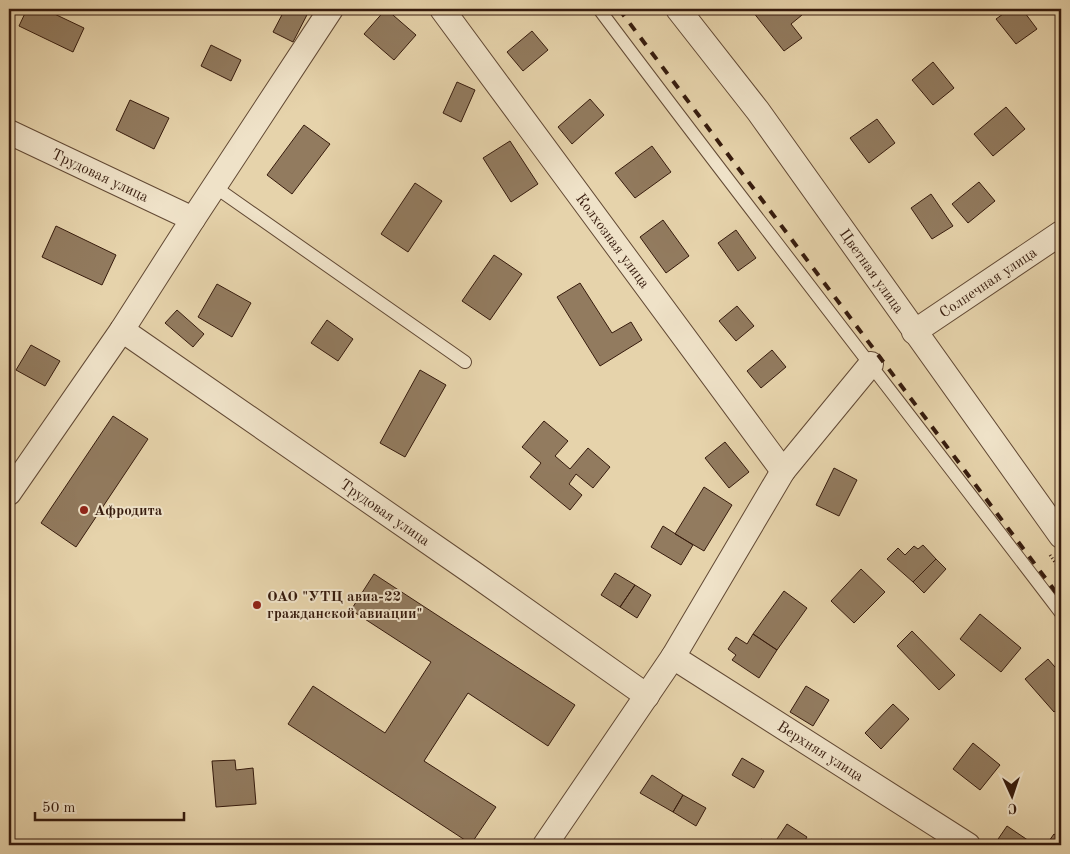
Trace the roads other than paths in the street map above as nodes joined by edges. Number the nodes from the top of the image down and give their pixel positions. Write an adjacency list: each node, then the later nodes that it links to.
1 (331, 9): 6 (street)
2 (442, 9): 13 (street, Колхозная улица)
3 (599, 9): 12 (lane)
4 (678, 9): 10 (street, Цветная улица)
5 (9, 132): 7 (street, Трудовая улица)
6 (215, 187): 7 (street); 11 (lane)
7 (193, 219): 9 (street)
8 (1061, 234): 10 (street, Солнечная улица)
9 (122, 330): 14 (street); 18 (street, Трудовая улица)
10 (914, 332): 15 (street, Цветная улица)
11 (465, 362)
12 (871, 364): 13 (street); 16 (lane)
13 (783, 471): 17 (street)
14 (9, 492)
15 (1061, 536)
16 (1061, 613)
17 (673, 657): 18 (street); 20 (street, Верхняя улица)
18 (647, 696): 19 (street)
19 (545, 845)
20 (968, 845)

